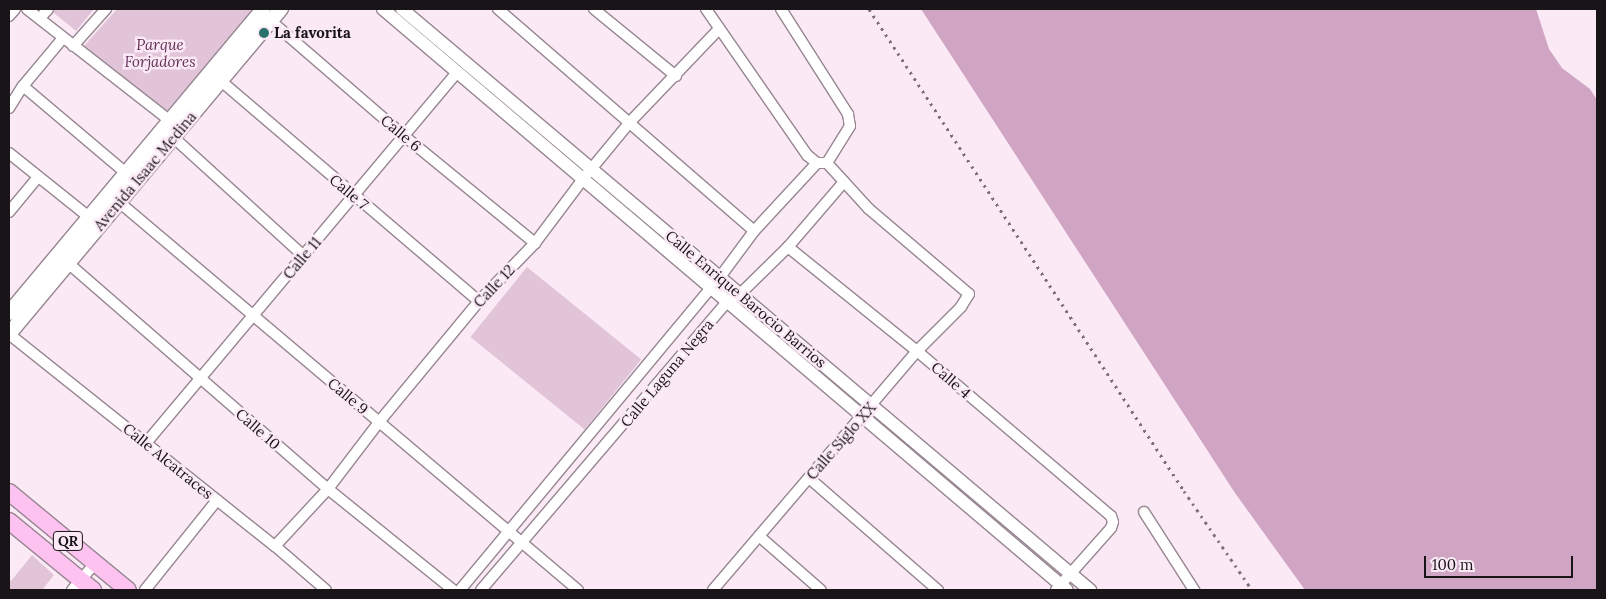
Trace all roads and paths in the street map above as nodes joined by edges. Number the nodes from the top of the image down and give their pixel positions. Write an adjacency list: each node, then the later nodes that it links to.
1 (15, 9): 13 (street)
2 (27, 9): 14 (street)
3 (48, 9): 14 (street)
4 (106, 9): 17 (street)
5 (281, 9): 12 (main road, Avenida Isaac Medina)
6 (383, 9): 18 (street, Calle Enrique Barocio Barrios)
7 (402, 9): 28 (street, Calle Enrique Barocio Barrios)
8 (498, 9): 23 (street)
9 (594, 9): 19 (street)
10 (781, 9): 27 (street, Calle Laguna Negra)
11 (706, 10): 15 (street)
12 (267, 15): 20 (main road, Avenida Isaac Medina); 24 (main road, Avenida Isaac Medina); 25 (street, Calle 6)
13 (9, 16)
14 (40, 18): 16 (street)
15 (718, 30): 19 (street, Calle 12); 27 (street)
16 (63, 38): 17 (street); 21 (street)
17 (73, 46): 24 (street)
18 (457, 72): 25 (street, Calle 11); 31 (street, Calle Enrique Barocio Barrios)
19 (676, 76): 23 (street, Calle 12)
20 (220, 81): 24 (main road, Avenida Isaac Medina); 33 (street, Calle 7)
21 (23, 86): 22 (street); 29 (street)
22 (9, 108)
23 (630, 122): 28 (street, Calle 12); 37 (street)
24 (175, 128): 29 (main road, Avenida Isaac Medina); 34 (main road, Avenida Isaac Medina); 40 (street)
25 (403, 135): 33 (street, Calle 11); 38 (street, Calle 6)
26 (9, 153): 30 (street)
27 (822, 163): 32 (street); 37 (street, Calle Laguna Negra)
28 (592, 169): 31 (street, Calle 12); 42 (street, Calle Enrique Barocio Barrios)
29 (126, 173): 36 (main road, Avenida Isaac Medina)
30 (38, 177): 35 (street); 36 (street)
31 (583, 179): 38 (street, Calle 12); 43 (street, Calle Enrique Barocio Barrios)
32 (844, 182): 39 (street, Calle Laguna Negra); 50 (street, Calle Siglo XX)
33 (353, 196): 40 (street, Calle 11); 45 (street, Calle 7)
34 (119, 202): 41 (main road, Avenida Isaac Medina); 48 (street, Calle 9)
35 (9, 212)
36 (89, 217): 47 (main road, Avenida Isaac Medina)
37 (754, 231): 42 (street, Calle Laguna Negra)
38 (535, 243): 45 (street, Calle 12)
39 (788, 246): 44 (street, Calle Laguna Negra); 50 (street, Calle 4)
40 (304, 256): 48 (street, Calle 11)
41 (68, 262): 49 (main road, Avenida Isaac Medina); 51 (street, Calle 10)
42 (720, 277): 43 (street, Calle Laguna Negra); 44 (street, Calle Enrique Barocio Barrios)
43 (710, 288): 46 (street, Calle Enrique Barocio Barrios); 55 (street, Calle Laguna Negra)
44 (740, 294): 46 (street, Calle Laguna Negra); 52 (street, Calle Enrique Barocio Barrios)
45 (479, 301): 54 (street, Calle 12)
46 (728, 302): 53 (street, Calle Enrique Barocio Barrios); 56 (street, Calle Laguna Negra)
47 (9, 313)
48 (254, 316): 51 (street, Calle 11); 54 (street, Calle 9)
49 (9, 334): 57 (street, Calle Alcatraces)
50 (917, 350): 52 (street, Calle Siglo XX); 69 (street, Calle 4)
51 (200, 379): 57 (street, Calle 11); 59 (street, Calle 10)
52 (872, 405): 53 (street, Calle Siglo XX); 69 (street, Calle Enrique Barocio Barrios)
53 (862, 416): 58 (street, Calle Siglo XX); 71 (street, Calle Enrique Barocio Barrios)
54 (379, 422): 59 (street, Calle 12); 64 (street, Calle 9)
55 (593, 429): 56 (street); 64 (street, Calle Laguna Negra)
56 (608, 442): 66 (street, Calle Laguna Negra)
57 (146, 443): 61 (street, Calle Alcatraces)
58 (808, 478): 65 (street, Calle Siglo XX); 81 (street)
59 (328, 489): 67 (street, Calle 12); 75 (street, Calle 10)
60 (9, 492): 68 (main road, QR)
61 (216, 500): 67 (street, Calle Alcatraces); 73 (street)
62 (1144, 512): 83 (street)
63 (9, 521): 70 (main road, QR)
64 (508, 533): 66 (street, Calle 9); 76 (street, Calle Laguna Negra)
65 (758, 536): 79 (street, Calle Siglo XX); 80 (street)
66 (521, 544): 77 (street, Calle Laguna Negra); 78 (street, Calle 9)
67 (275, 546): 74 (street, Calle Alcatraces)
68 (95, 564): 70 (street); 72 (main road, QR)
69 (1072, 574): 71 (street); 82 (street, Calle Enrique Barocio Barrios)
70 (82, 587)
71 (1062, 589)
72 (128, 590)
73 (145, 590)
74 (326, 590)
75 (453, 590)
76 (460, 590)
77 (481, 590)
78 (578, 590)
79 (713, 590)
80 (821, 590)
81 (938, 590)
82 (1090, 590)
83 (1194, 590)

